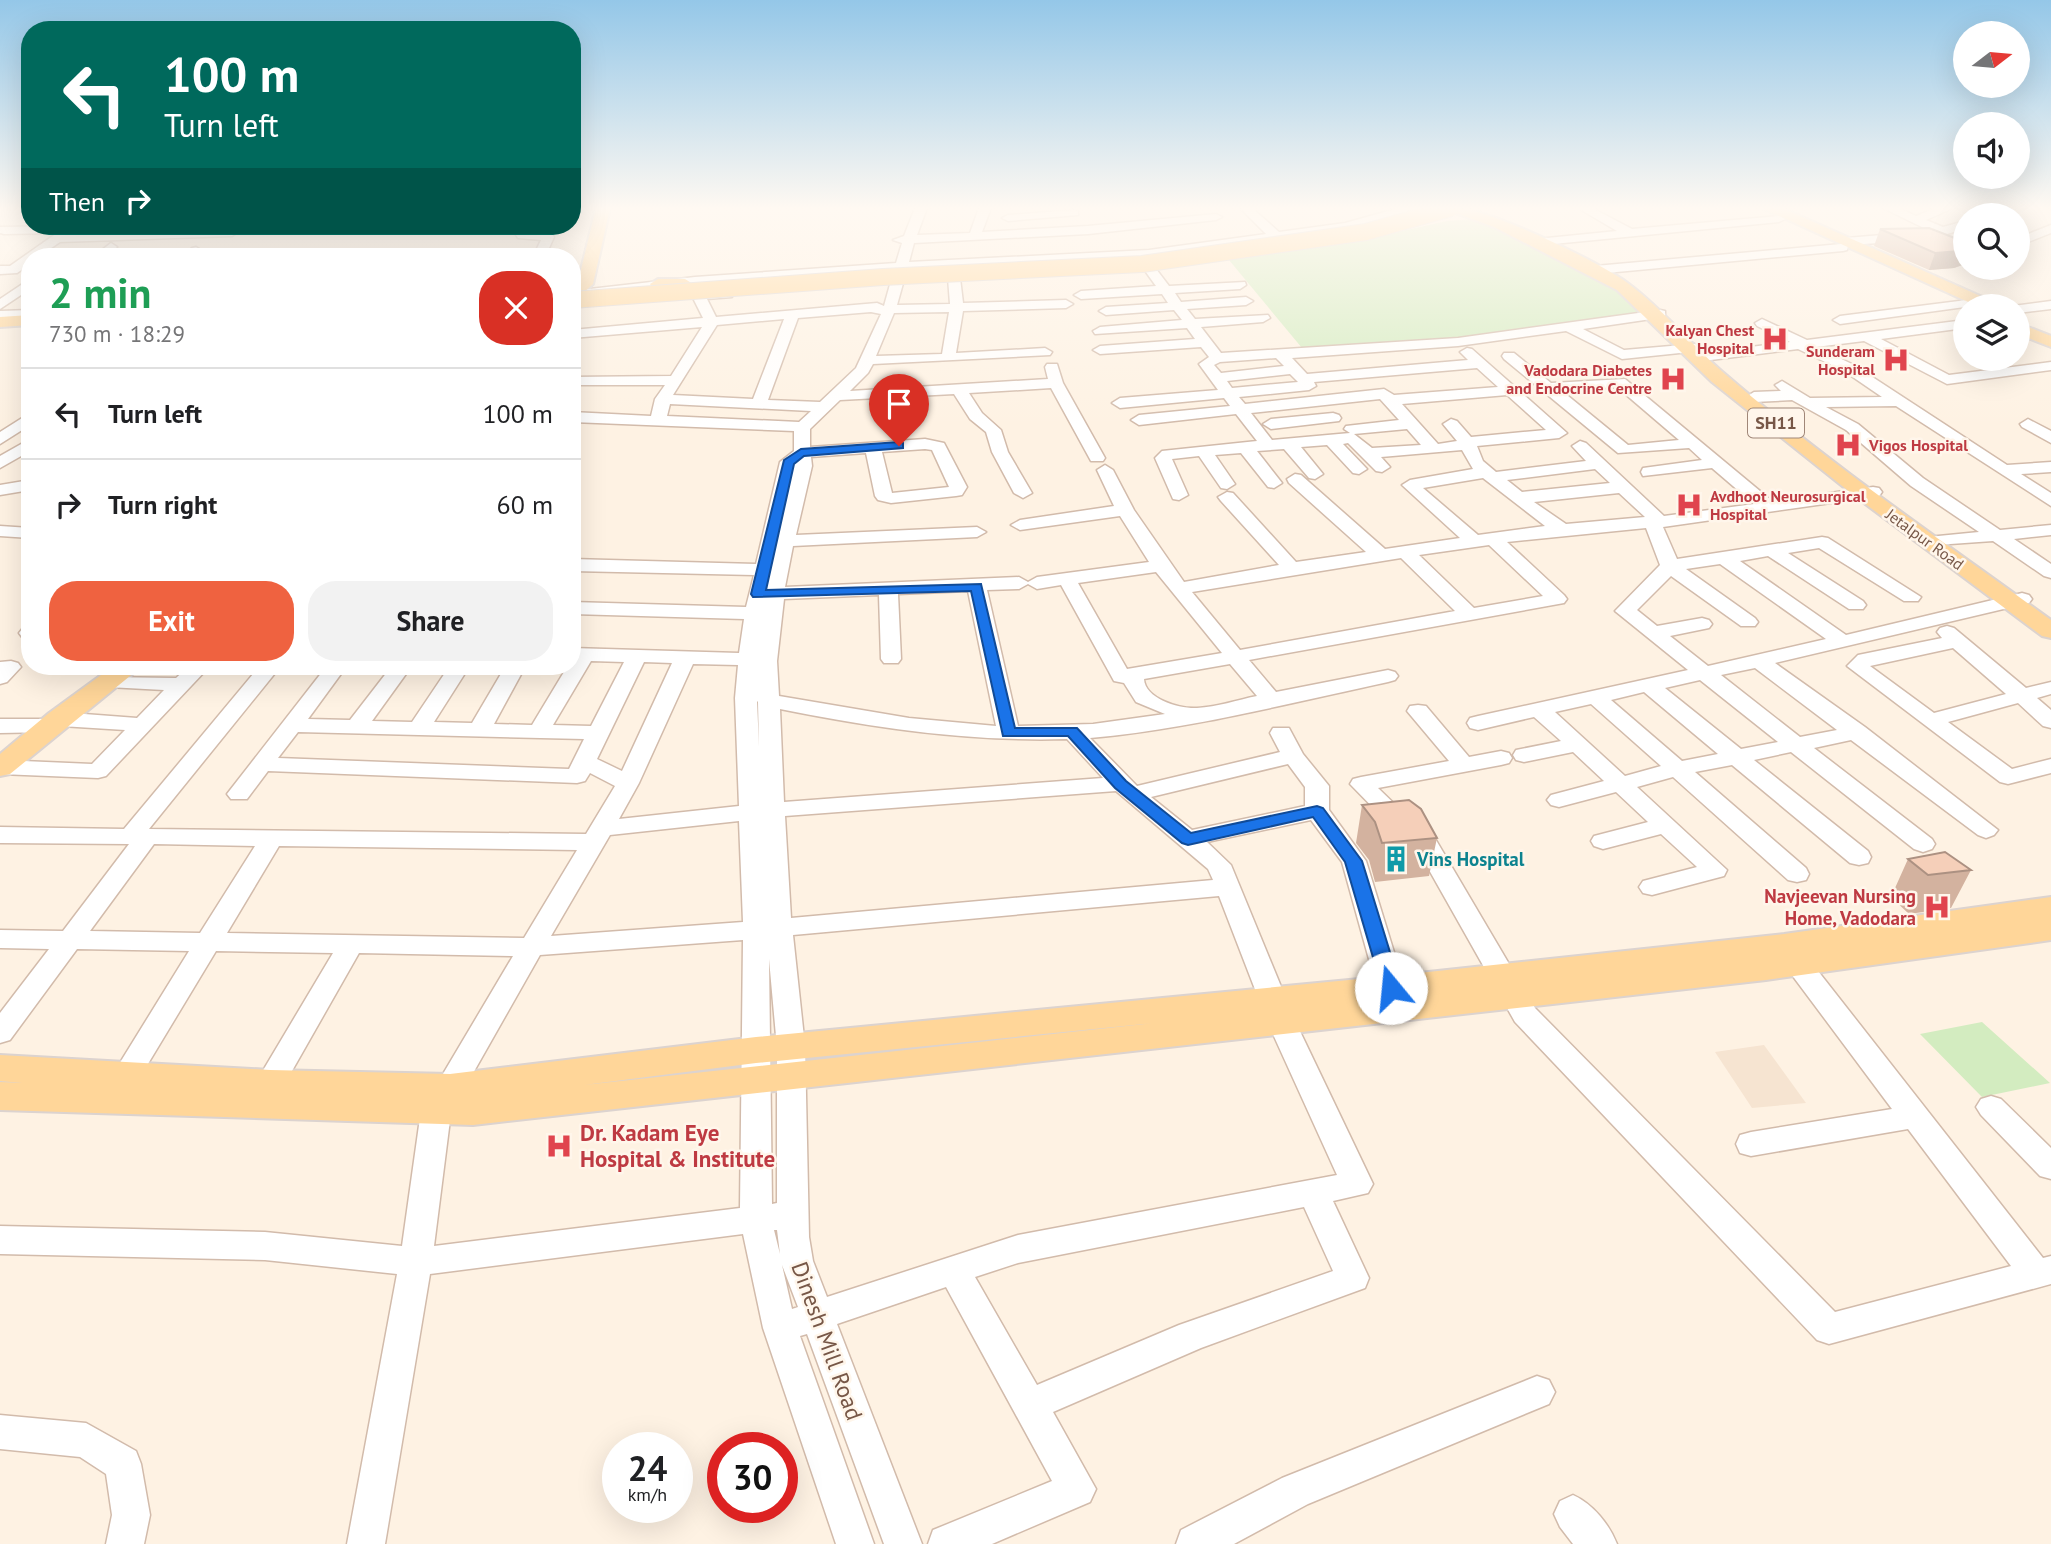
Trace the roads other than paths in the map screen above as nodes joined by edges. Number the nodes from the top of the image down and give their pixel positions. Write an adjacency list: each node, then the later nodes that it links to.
1 (763, 280): 16 (street)
2 (813, 280): 18 (main road, bridge)
3 (878, 280): 16 (main road, bridge)
4 (889, 280): 12 (street)
5 (927, 280): 12 (street)
6 (954, 280): 26 (street)
7 (1071, 280): 14 (street)
8 (1158, 280): 14 (street)
9 (1614, 280): 34 (main road, Jetalpur Road / SH11)
10 (1917, 280): 20 (main road)
11 (1928, 280): 17 (main road)
12 (888, 283): 16 (street); 29 (street); 37 (street)
13 (1240, 285): 14 (street)
14 (1165, 289): 24 (street)
15 (21, 290): 23 (street)
16 (660, 291): 19 (street)
17 (1961, 294)
18 (581, 295)
19 (581, 297)
20 (1953, 297)
21 (1246, 300): 24 (street)
22 (1066, 304): 26 (street)
23 (0, 305)
24 (1178, 305): 30 (street); 38 (street)
25 (2051, 305): 28 (street)
26 (957, 307): 29 (street); 56 (street)
27 (1953, 307): 36 (street)
28 (2030, 308)
29 (881, 309): 32 (street); 61 (street); 70 (street)
30 (1106, 311)
31 (21, 314): 33 (street)
32 (793, 314): 37 (street); 86 (street)
33 (0, 315)
34 (1655, 315): 44 (street); 57 (main road, Jetalpur Road / SH11)
35 (1263, 318): 38 (street)
36 (1840, 320)
37 (712, 322): 46 (street); 68 (street)
38 (1192, 323): 45 (street); 50 (street)
39 (1762, 323): 53 (street)
40 (2030, 324): 48 (main road)
41 (21, 325): 43 (main road)
42 (1953, 325): 49 (street)
43 (0, 326)
44 (1569, 327): 51 (street); 57 (street)
45 (1100, 331)
46 (581, 333)
47 (2030, 333): 52 (main road)
48 (2051, 334)
49 (1865, 336): 53 (street); 64 (street)
50 (1206, 342): 54 (street); 60 (street)
51 (1458, 342): 55 (street); 63 (street)
52 (2051, 342)
53 (1803, 345): 57 (street); 84 (street)
54 (1100, 350)
55 (1342, 350): 65 (street); 66 (street)
56 (949, 353)
57 (1694, 353): 81 (main road, Jetalpur Road / SH11); 132 (main road, Jetalpur Road / SH11)
58 (1271, 355): 60 (street)
59 (1509, 356): 74 (street)
60 (1217, 358): 67 (street)
61 (867, 360): 70 (street); 71 (street)
62 (971, 360): 73 (street)
63 (1477, 364): 65 (street); 76 (street)
64 (2051, 366)
65 (1363, 373): 66 (street); 80 (street)
66 (1302, 378): 67 (street); 77 (street); 85 (street)
67 (1218, 379): 77 (street); 79 (street)
68 (674, 380): 69 (street); 83 (street)
69 (581, 381)
70 (849, 382): 78 (street)
71 (1056, 383): 73 (street); 138 (street)
72 (1782, 385): 82 (street)
73 (980, 387): 75 (street)
74 (1548, 388): 107 (street); 107 (street)
75 (959, 389): 78 (street); 133 (street)
76 (1510, 390): 80 (street); 106 (street)
77 (1229, 395): 79 (street); 88 (street)
78 (836, 396): 87 (street)
79 (1118, 396)
80 (1387, 397): 85 (street); 92 (street)
81 (1754, 397): 82 (street, SH11); 132 (main road, Jetalpur Road / SH11)
82 (1801, 399): 84 (street); 145 (street)
83 (663, 400): 86 (street); 91 (street)
84 (1900, 401): 123 (street)
85 (1322, 402): 88 (street)
86 (759, 404): 87 (street)
87 (822, 407): 97 (street)
88 (1241, 411): 96 (street); 100 (street)
89 (581, 417): 91 (street)
90 (1333, 418): 96 (street)
91 (658, 420): 97 (street)
92 (1411, 424): 99 (street); 113 (street)
93 (1451, 424): 106 (street)
94 (2028, 424): 101 (street)
95 (21, 425): 102 (street)
96 (1253, 426): 98 (street); 108 (street)
97 (803, 427): 115 (street)
98 (1228, 428)
99 (1352, 429)
100 (1177, 433)
101 (2051, 438)
102 (0, 440): 104 (street)
103 (1331, 440): 105 (street); 116 (street); 122 (street)
104 (21, 442)
105 (1288, 443): 108 (street); 125 (street)
106 (1468, 443): 113 (street); 126 (street)
107 (1693, 443): 118 (street)
108 (1267, 444): 109 (street)
109 (1244, 446): 114 (street); 128 (street)
110 (1580, 446): 119 (street)
111 (873, 448): 111 (street); 115 (street)
112 (21, 449): 117 (street)
113 (1434, 449): 116 (street)
114 (1203, 450): 134 (street); 157 (street)
115 (801, 453): 147 (street)
116 (1370, 453): 120 (street)
117 (0, 463)
118 (1716, 463): 124 (street); 137 (street)
119 (1599, 464): 126 (street); 130 (street)
120 (1382, 467)
121 (2051, 467): 123 (street)
122 (1359, 469)
123 (2004, 470): 136 (street)
124 (1649, 472)
125 (1315, 474)
126 (1490, 475): 135 (street); 146 (street)
127 (1295, 479): 152 (street)
128 (1274, 483)
129 (21, 487): 131 (street)
130 (1623, 487): 135 (street); 139 (street)
131 (0, 490)
132 (1868, 493): 137 (street); 148 (main road, Jetalpur Road / SH11)
133 (1023, 494)
134 (1180, 495)
135 (1518, 498): 142 (street)
136 (2051, 501)
137 (1768, 507): 139 (street)
138 (1125, 510): 140 (street); 155 (street)
139 (1656, 522): 142 (street); 156 (street)
140 (1020, 525)
141 (19, 529): 149 (street)
142 (1563, 530): 146 (street)
143 (2051, 530): 145 (street)
144 (977, 532): 147 (street)
145 (1998, 535): 148 (street); 159 (street)
146 (1483, 540): 151 (street); 169 (street)
147 (777, 541): 158 (street); 165 (street)
148 (1935, 541): 166 (main road, Jetalpur Road / SH11)
149 (0, 548)
150 (1771, 550): 153 (street); 164 (street); 167 (street)
151 (1406, 552): 152 (street); 169 (street)
152 (1382, 556): 157 (street)
153 (1724, 558): 156 (street); 176 (street)
154 (581, 565): 158 (street)
155 (1161, 566): 160 (street); 162 (street)
156 (1670, 566): 172 (street); 175 (street)
157 (1292, 568): 162 (street)
158 (763, 570): 165 (street)
159 (2051, 572)
160 (1067, 580): 161 (street); 187 (street)
161 (976, 587): 163 (street); 223 (street)
162 (1180, 588): 180 (street)
163 (888, 589): 165 (street); 183 (street)
164 (1911, 597)
165 (762, 600): 168 (street); 182 (street); 206 (street)
166 (2017, 600): 170 (street); 171 (main road, Jetalpur Road / SH11); 174 (main road, Jetalpur Road / SH11)
167 (1856, 605)
168 (581, 608)
169 (1470, 615): 180 (street)
170 (1933, 620): 176 (street); 177 (street)
171 (2051, 620)
172 (1748, 622)
173 (1702, 624): 175 (street)
174 (2051, 631)
175 (1653, 633): 186 (street)
176 (1842, 641): 184 (street)
177 (1957, 641): 203 (street); 210 (street)
178 (581, 654): 179 (street)
179 (638, 656): 181 (street); 222 (street)
180 (1237, 657): 187 (street); 205 (street)
181 (685, 658): 182 (street); 237 (street)
182 (748, 659): 243 (street)
183 (891, 659)
184 (1759, 661): 186 (street); 221 (street)
185 (0, 668): 199 (street)
186 (1703, 673): 201 (street); 226 (street)
187 (1134, 674): 209 (street)
188 (108, 675): 219 (main road)
189 (108, 675): 219 (main road)
190 (129, 675): 200 (street)
191 (191, 675): 200 (street)
192 (264, 675): 248 (street)
193 (331, 675): 214 (street)
194 (395, 675): 215 (street)
195 (454, 675): 216 (street)
196 (510, 675): 217 (street)
197 (567, 675): 218 (street)
198 (1388, 676): 205 (street)
199 (0, 678)
200 (181, 685): 213 (street)
201 (1648, 685): 204 (street); 229 (street)
202 (2051, 688): 203 (street)
203 (2022, 696): 210 (street); 211 (street)
204 (1595, 697): 207 (street); 236 (street)
205 (1271, 699): 209 (street)
206 (767, 700): 223 (street); 243 (street)
207 (1538, 709): 212 (street); 225 (street)
208 (1418, 711): 233 (street)
209 (1195, 715): 220 (street)
210 (1932, 720): 234 (street)
211 (2051, 721)
212 (1478, 723)
213 (142, 725): 219 (street); 235 (street)
214 (292, 725): 215 (street); 232 (street)
215 (356, 727): 216 (street)
216 (419, 728): 217 (street)
217 (479, 730): 218 (street)
218 (539, 731): 222 (street)
219 (20, 732): 235 (main road)
220 (1072, 732): 223 (street); 239 (street)
221 (1857, 732): 226 (street); 245 (street)
222 (598, 733): 231 (street)
223 (1008, 733)
224 (1281, 733): 228 (street)
225 (1577, 745): 227 (street); 238 (street)
226 (1794, 745): 229 (street); 252 (street)
227 (1524, 755)
228 (1293, 756): 239 (street); 242 (street)
229 (1735, 757): 236 (street); 253 (street)
230 (1501, 758): 233 (street)
231 (584, 762): 232 (street); 237 (street)
232 (262, 764): 240 (street)
233 (1464, 765): 266 (street)
234 (2051, 766)
235 (0, 767)
236 (1677, 769): 238 (street); 254 (street)
237 (628, 783): 247 (street)
238 (1618, 784): 241 (street); 244 (street)
239 (1127, 789): 243 (street); 250 (street)
240 (239, 794)
241 (1559, 800)
242 (1317, 811): 250 (street); 267 (street)
243 (762, 812): 247 (street); 258 (street)
244 (1666, 825): 251 (street); 256 (street)
245 (1986, 830)
246 (0, 835): 248 (street)
247 (598, 835): 249 (street); 264 (street)
248 (139, 836): 249 (street); 261 (street)
249 (272, 838): 262 (street)
250 (1188, 839): 255 (street)
251 (1603, 841)
252 (1923, 844)
253 (1859, 858)
254 (1797, 874)
255 (1228, 887): 258 (street); 268 (street)
256 (1652, 887)
257 (2051, 908): 266 (main road)
258 (767, 929): 264 (street); 270 (street)
259 (2051, 929): 265 (main road)
260 (0, 939): 261 (street)
261 (68, 940): 262 (street); 269 (street)
262 (207, 942): 263 (street); 272 (street)
263 (351, 944): 264 (street); 273 (street)
264 (532, 947): 275 (street)
265 (1798, 964): 266 (main road); 277 (street)
266 (1508, 986): 267 (main road); 268 (main road); 286 (street)
267 (1391, 988): 268 (main road)
268 (1278, 1011): 270 (main road); 280 (street)
269 (0, 1033)
270 (773, 1063): 275 (main road); 281 (street, Dinesh Mill Road); 282 (street, Dinesh Mill Road)
271 (0, 1068): 272 (main road)
272 (127, 1074): 273 (main road)
273 (270, 1084): 275 (main road)
274 (0, 1096): 275 (main road)
275 (443, 1099): 284 (street)
276 (1991, 1107): 279 (street)
277 (1913, 1117): 278 (street); 286 (street)
278 (1751, 1144)
279 (2051, 1167)
280 (1313, 1193): 285 (street); 290 (street)
281 (791, 1215): 282 (street); 287 (street, Dinesh Mill Road)
282 (756, 1221): 284 (street); 288 (street, Dinesh Mill Road)
283 (0, 1240): 284 (street)
284 (416, 1262): 294 (street)
285 (954, 1271): 287 (street); 290 (street)
286 (2043, 1272)
287 (816, 1316): 288 (street); 296 (street, Dinesh Mill Road)
288 (780, 1328): 295 (street, Dinesh Mill Road)
289 (1537, 1392): 298 (street)
290 (1030, 1405): 297 (street)
291 (0, 1432): 293 (street)
292 (1573, 1514): 299 (street)
293 (125, 1544)
294 (366, 1544)
295 (855, 1544)
296 (903, 1544)
297 (947, 1544)
298 (1195, 1544)
299 (1598, 1544)

